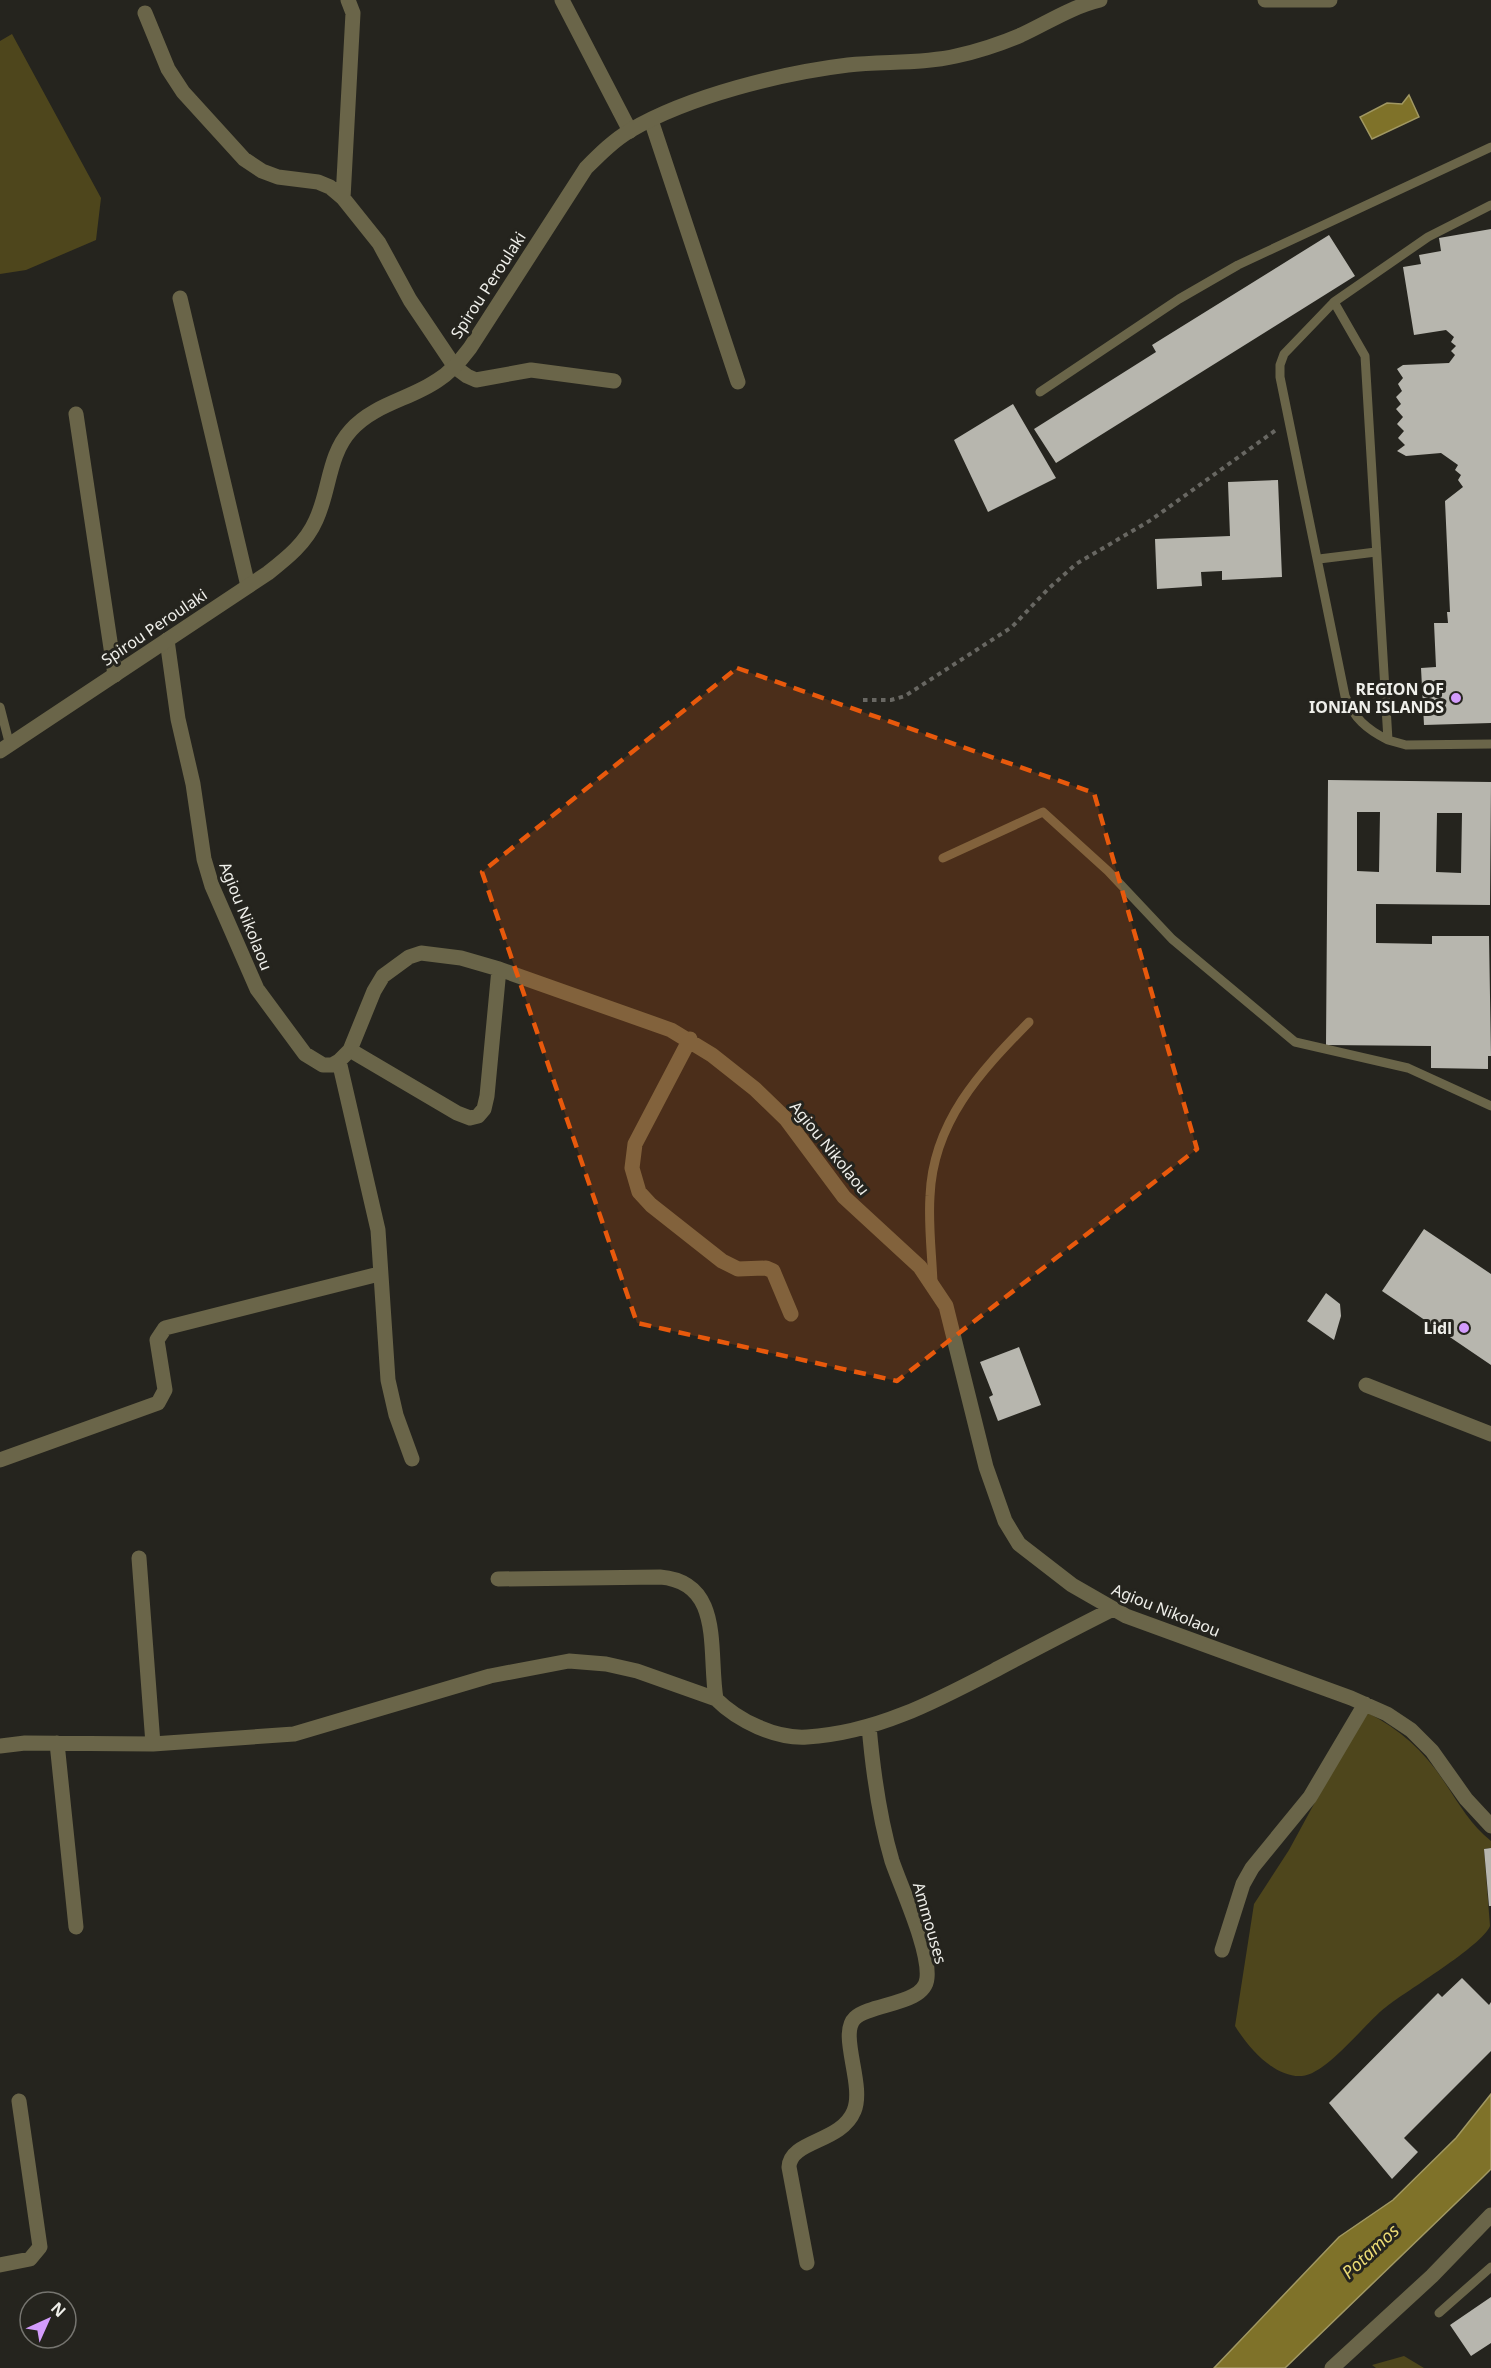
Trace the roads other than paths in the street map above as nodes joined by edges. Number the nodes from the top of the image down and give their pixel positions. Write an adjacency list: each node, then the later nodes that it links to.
1 (348, 0): 10 (street)
2 (562, 0): 8 (street)
3 (1100, 0): 7 (street, Spirou Peroulaki)
4 (1265, 0): 5 (street)
5 (1330, 0)
6 (145, 13): 10 (street)
7 (651, 120): 8 (street, Spirou Peroulaki); 16 (street)
8 (630, 131): 14 (street, Spirou Peroulaki)
9 (1491, 147): 17 (lane)
10 (343, 198): 14 (street)
11 (1491, 205): 13 (lane)
12 (180, 298): 21 (street)
13 (1334, 302): 19 (lane); 20 (lane)
14 (455, 367): 15 (street); 21 (street, Spirou Peroulaki)
15 (614, 381)
16 (738, 382)
17 (1040, 392)
18 (76, 414): 23 (street)
19 (1376, 552): 20 (lane); 25 (lane)
20 (1318, 559): 25 (lane)
21 (248, 586): 22 (street, Spirou Peroulaki)
22 (167, 640): 23 (street, Spirou Peroulaki); 32 (street, Agiou Nikolaou)
23 (115, 675): 27 (street, Spirou Peroulaki)
24 (0, 707): 27 (lane)
25 (1388, 740): 26 (lane)
26 (1491, 744)
27 (5, 748)
28 (943, 858): 33 (lane)
29 (499, 969): 31 (street, Agiou Nikolaou); 32 (street, Agiou Nikolaou); 32 (street)
30 (1029, 1022): 35 (lane)
31 (690, 1039): 35 (street, Agiou Nikolaou); 36 (street)
32 (344, 1055): 34 (street)
33 (1491, 1106)
34 (380, 1274): 39 (street); 40 (street)
35 (933, 1283): 43 (street, Agiou Nikolaou)
36 (791, 1314)
37 (1366, 1385): 38 (street)
38 (1491, 1434)
39 (412, 1459)
40 (0, 1460)
41 (139, 1558): 48 (street)
42 (498, 1579): 44 (street)
43 (1113, 1609): 45 (street, Agiou Nikolaou); 46 (street)
44 (716, 1699): 46 (street); 48 (street)
45 (1365, 1704): 50 (street, Agiou Nikolaou); 52 (street)
46 (869, 1726): 55 (street, Ammouses)
47 (57, 1743): 48 (street); 49 (street); 51 (street)
48 (153, 1744)
49 (0, 1746)
50 (1491, 1826)
51 (76, 1927)
52 (1222, 1950)
53 (19, 2101): 56 (street)
54 (1491, 2217): 59 (street)
55 (807, 2262)
56 (0, 2265)
57 (1491, 2267): 58 (lane)
58 (1439, 2313)
59 (1332, 2368)

